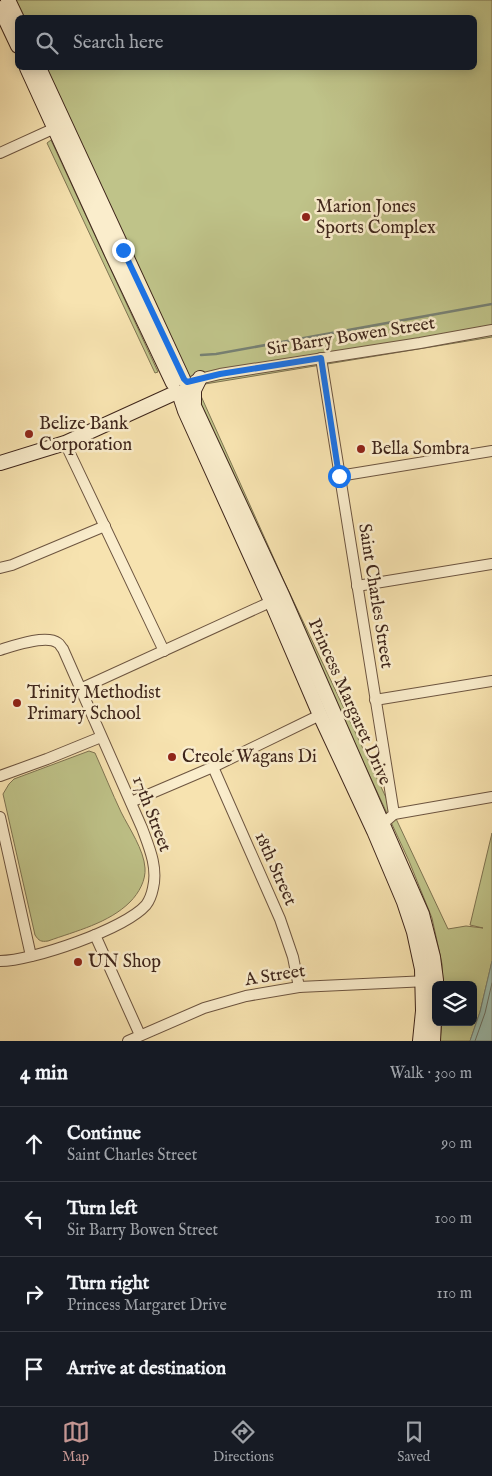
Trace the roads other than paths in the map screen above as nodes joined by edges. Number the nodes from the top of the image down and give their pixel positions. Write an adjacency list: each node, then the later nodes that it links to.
1 (8, 0): 3 (main road)
2 (0, 8): 4 (main road)
3 (15, 15)
4 (15, 40)
5 (28, 70): 7 (main road, Princess Margaret Drive)
6 (40, 70): 11 (main road, Princess Margaret Drive)
7 (55, 128): 8 (street); 11 (main road, Princess Margaret Drive)
8 (0, 153)
9 (492, 330): 10 (street, Sir Barry Bowen Street)
10 (321, 358): 11 (street, Sir Barry Bowen Street); 17 (street, Saint Charles Street)
11 (182, 385): 12 (main road); 13 (main road); 22 (main road, Princess Margaret Drive); 22 (main road, Princess Margaret Drive)
12 (65, 442): 13 (main road); 18 (street)
13 (26, 450): 15 (main road); 16 (main road)
14 (492, 451): 17 (street)
15 (0, 454)
16 (0, 463)
17 (339, 476): 21 (street, Saint Charles Street)
18 (105, 526): 20 (street); 24 (street)
19 (492, 564): 21 (street)
20 (0, 568)
21 (357, 586): 27 (street, Saint Charles Street)
22 (277, 599): 24 (street); 28 (main road, Princess Margaret Drive); 36 (main road, Princess Margaret Drive)
23 (0, 650): 26 (street, 17th Street)
24 (164, 651): 26 (street)
25 (492, 680): 27 (street)
26 (80, 688): 29 (street, 17th Street)
27 (375, 700): 34 (street, Saint Charles Street)
28 (320, 715): 30 (street); 36 (main road, Princess Margaret Drive)
29 (102, 737): 31 (street); 33 (street, 17th Street)
30 (213, 767): 33 (street); 41 (street, 18th Street)
31 (0, 776)
32 (492, 797): 34 (street)
33 (130, 802): 37 (street, 17th Street)
34 (394, 814): 36 (street)
35 (0, 817): 38 (street)
36 (378, 828): 40 (main road, Princess Margaret Drive)
37 (95, 935): 38 (street, 17th Street); 42 (street)
38 (31, 956): 39 (street, 17th Street)
39 (0, 961)
40 (429, 981): 41 (street, A Street); 44 (main road, Princess Margaret Drive); 45 (main road, Princess Margaret Drive)
41 (299, 987): 42 (street, A Street)
42 (140, 1035): 43 (street, A Street)
43 (128, 1041)
44 (420, 1041)
45 (433, 1041)

